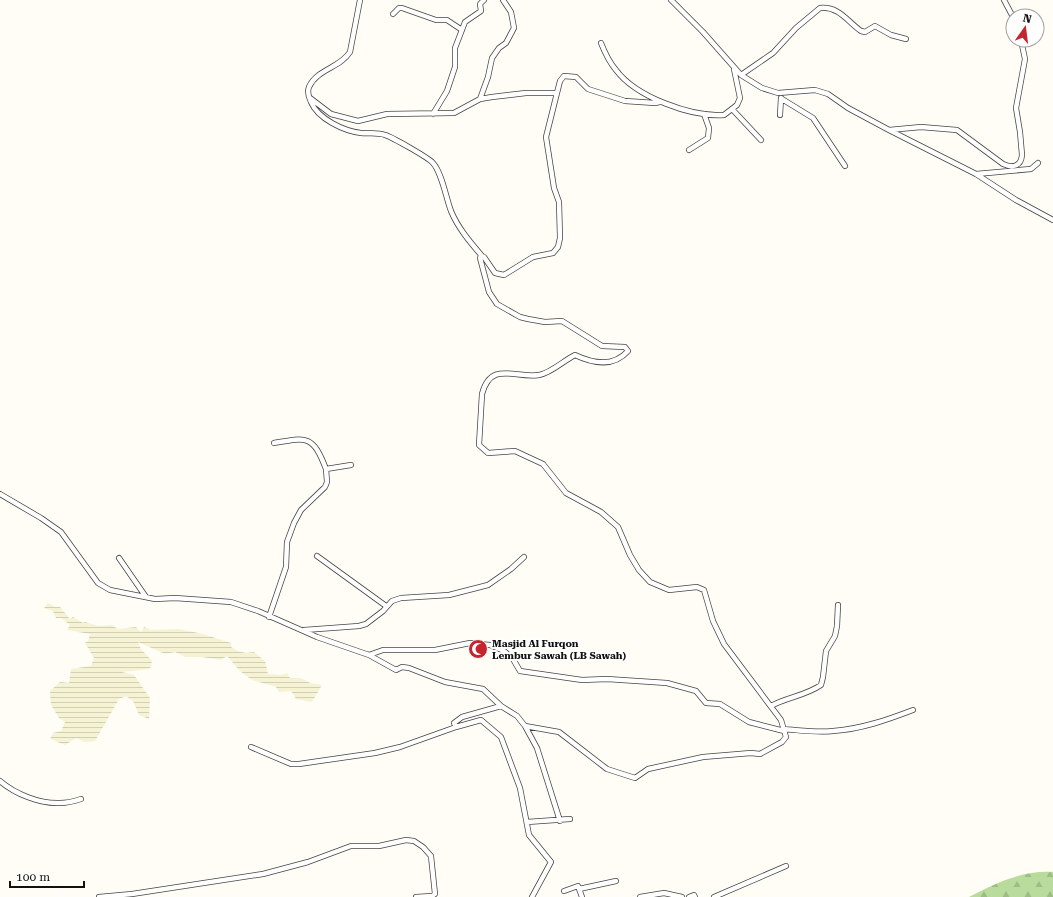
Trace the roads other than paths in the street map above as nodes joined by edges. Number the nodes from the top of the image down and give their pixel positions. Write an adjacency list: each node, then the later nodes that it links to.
1 (360, 0): 14 (street)
2 (484, 0): 6 (street)
3 (503, 0): 15 (street)
4 (671, 0): 10 (street)
5 (393, 14): 6 (street)
6 (462, 30): 19 (street)
7 (906, 39): 11 (street)
8 (601, 43): 17 (street)
9 (1023, 48): 22 (street)
10 (733, 65): 11 (street); 18 (street)
11 (741, 75): 13 (street)
12 (557, 93): 15 (street); 17 (street); 29 (street)
13 (778, 93): 16 (street); 22 (street)
14 (308, 96): 19 (street); 29 (street)
15 (480, 99): 19 (street)
16 (782, 99): 21 (street); 26 (street)
17 (660, 102): 20 (street)
18 (732, 109): 20 (street); 23 (street)
19 (433, 114)
20 (704, 114): 24 (street)
21 (780, 115)
22 (889, 130): 27 (street)
23 (761, 140)
24 (689, 150)
25 (1038, 163): 27 (street)
26 (845, 166)
27 (976, 174): 28 (street)
28 (1053, 220)
29 (482, 256): 44 (street)
30 (274, 443): 32 (street)
31 (351, 465): 32 (street)
32 (326, 469): 40 (street)
33 (0, 494): 37 (street)
34 (317, 556): 39 (street)
35 (524, 557): 39 (street)
36 (119, 558): 37 (street)
37 (146, 597): 40 (street)
38 (838, 605): 44 (street)
39 (386, 606): 41 (street)
40 (269, 617): 41 (street)
41 (302, 630): 42 (street)
42 (369, 655): 43 (street); 48 (street)
43 (502, 706): 46 (street); 47 (street)
44 (771, 706): 48 (street)
45 (913, 710): 48 (street)
46 (525, 726): 48 (street); 53 (street)
47 (456, 728): 49 (street); 54 (street)
48 (783, 730)
49 (251, 748)
50 (0, 781): 51 (street)
51 (82, 799)
52 (570, 819): 53 (street)
53 (560, 821): 54 (street)
54 (528, 822): 61 (street)
55 (786, 866): 67 (street)
56 (616, 881): 57 (street)
57 (579, 889): 58 (street); 62 (street)
58 (564, 891)
59 (99, 897): 60 (street)
60 (416, 897)
61 (532, 897)
62 (582, 897)
63 (640, 897): 64 (street)
64 (682, 897)
65 (689, 897): 66 (street)
66 (695, 897)
67 (714, 897)

